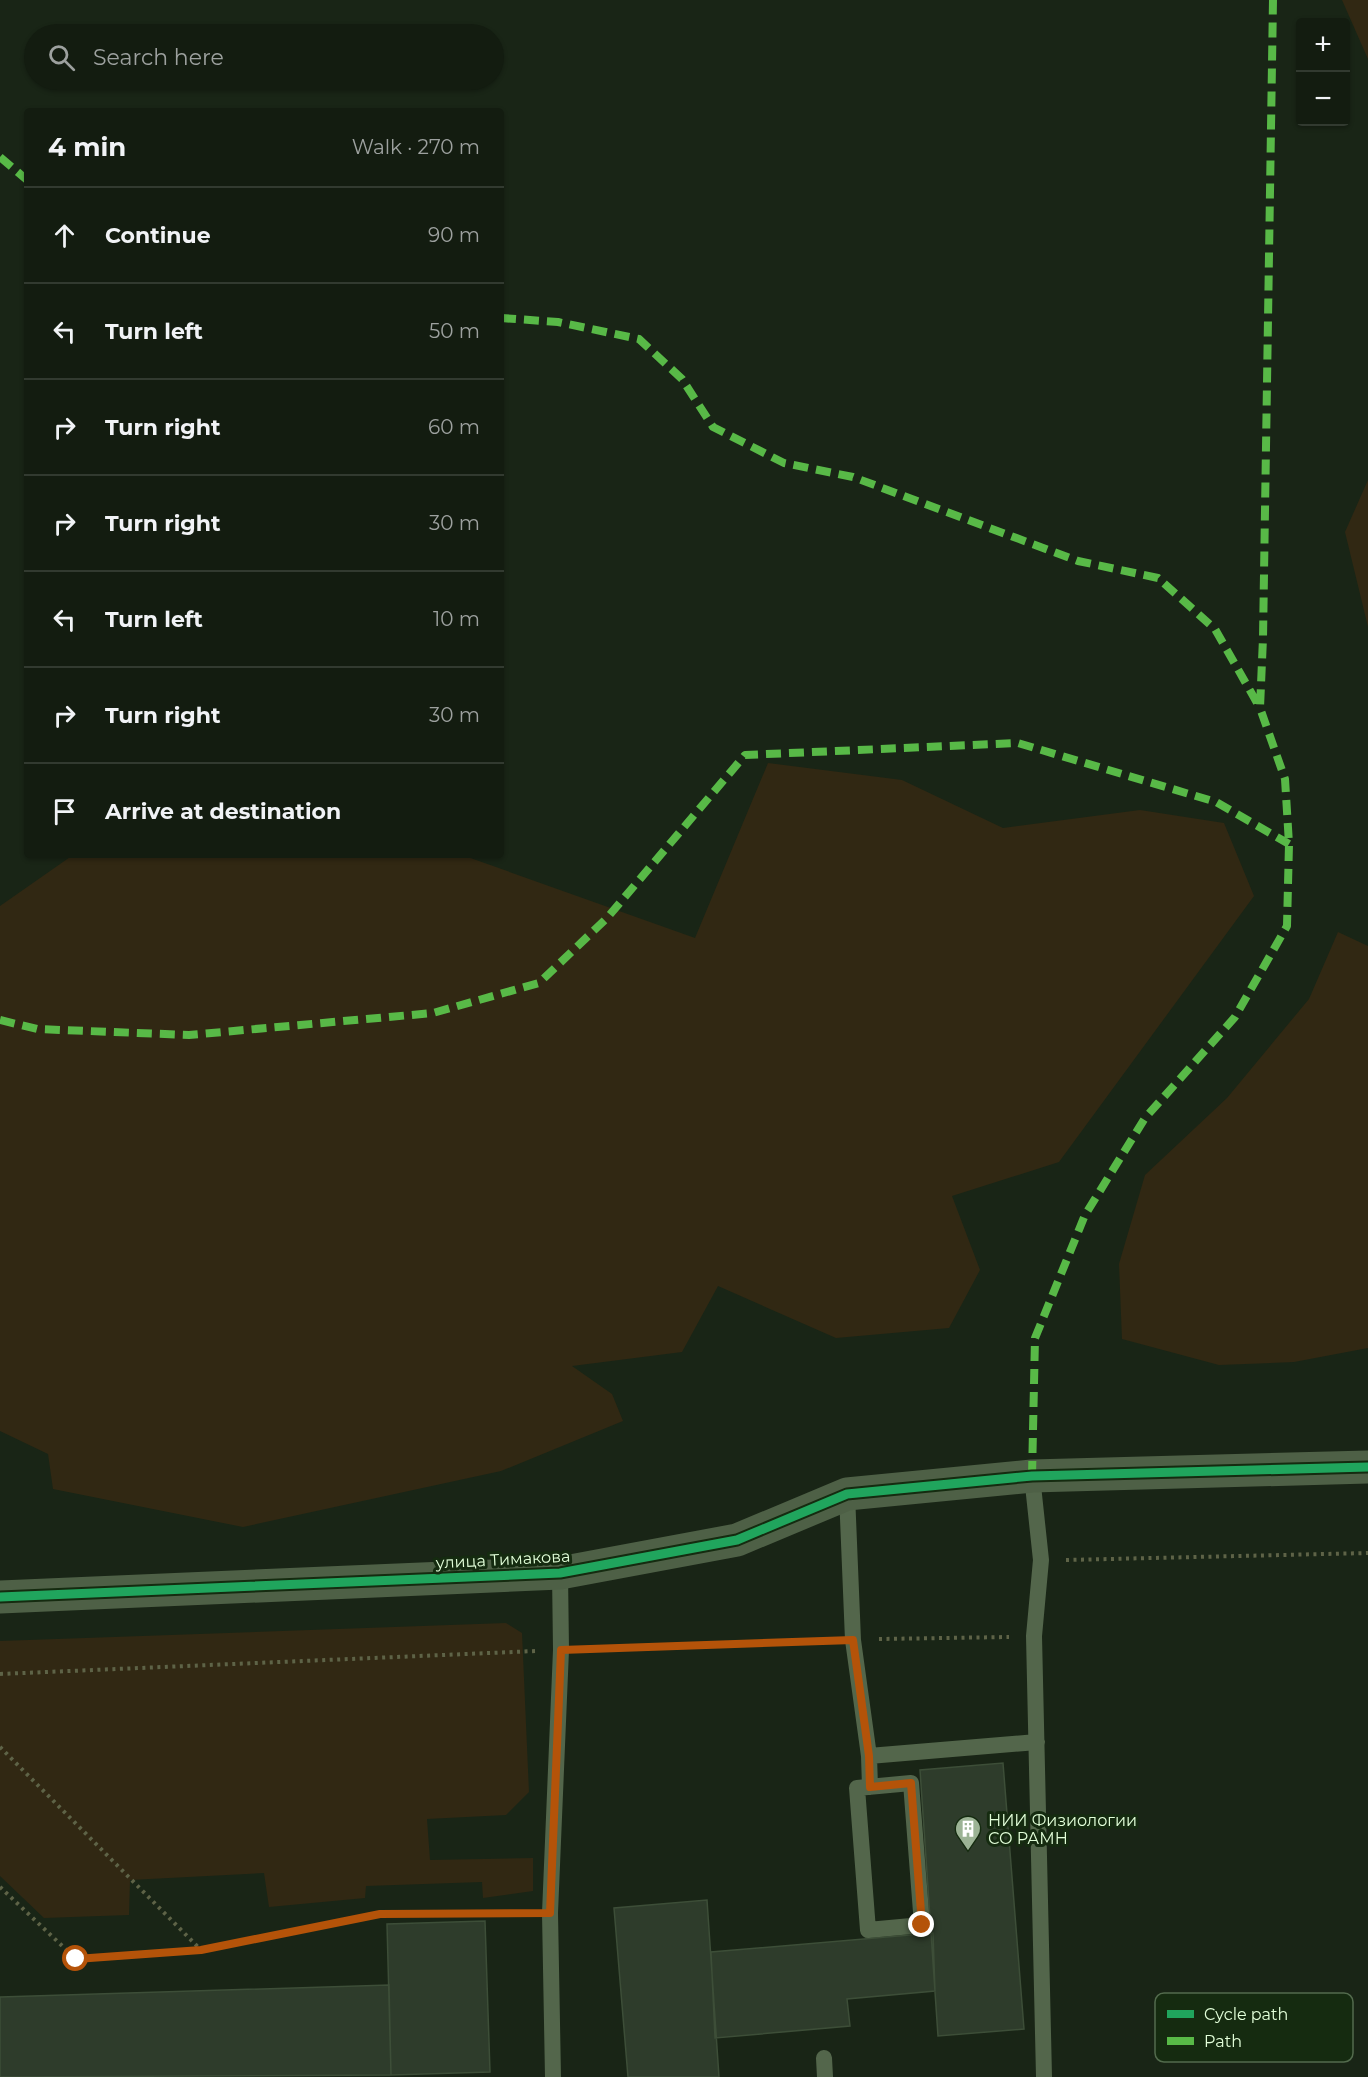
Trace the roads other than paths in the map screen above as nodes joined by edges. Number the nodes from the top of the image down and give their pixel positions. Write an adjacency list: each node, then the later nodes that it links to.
1 (1368, 1467): 2 (street, улица Тимакова)
2 (1032, 1476): 3 (street, улица Тимакова); 6 (lane)
3 (847, 1494): 4 (street, улица Тимакова); 7 (lane)
4 (560, 1573): 5 (street, улица Тимакова); 10 (lane)
5 (0, 1597)
6 (1037, 1742): 7 (lane); 12 (lane)
7 (869, 1756): 8 (lane)
8 (870, 1787): 8 (lane)
9 (824, 2058): 11 (lane)
10 (554, 2077)
11 (825, 2077)
12 (1044, 2077)

